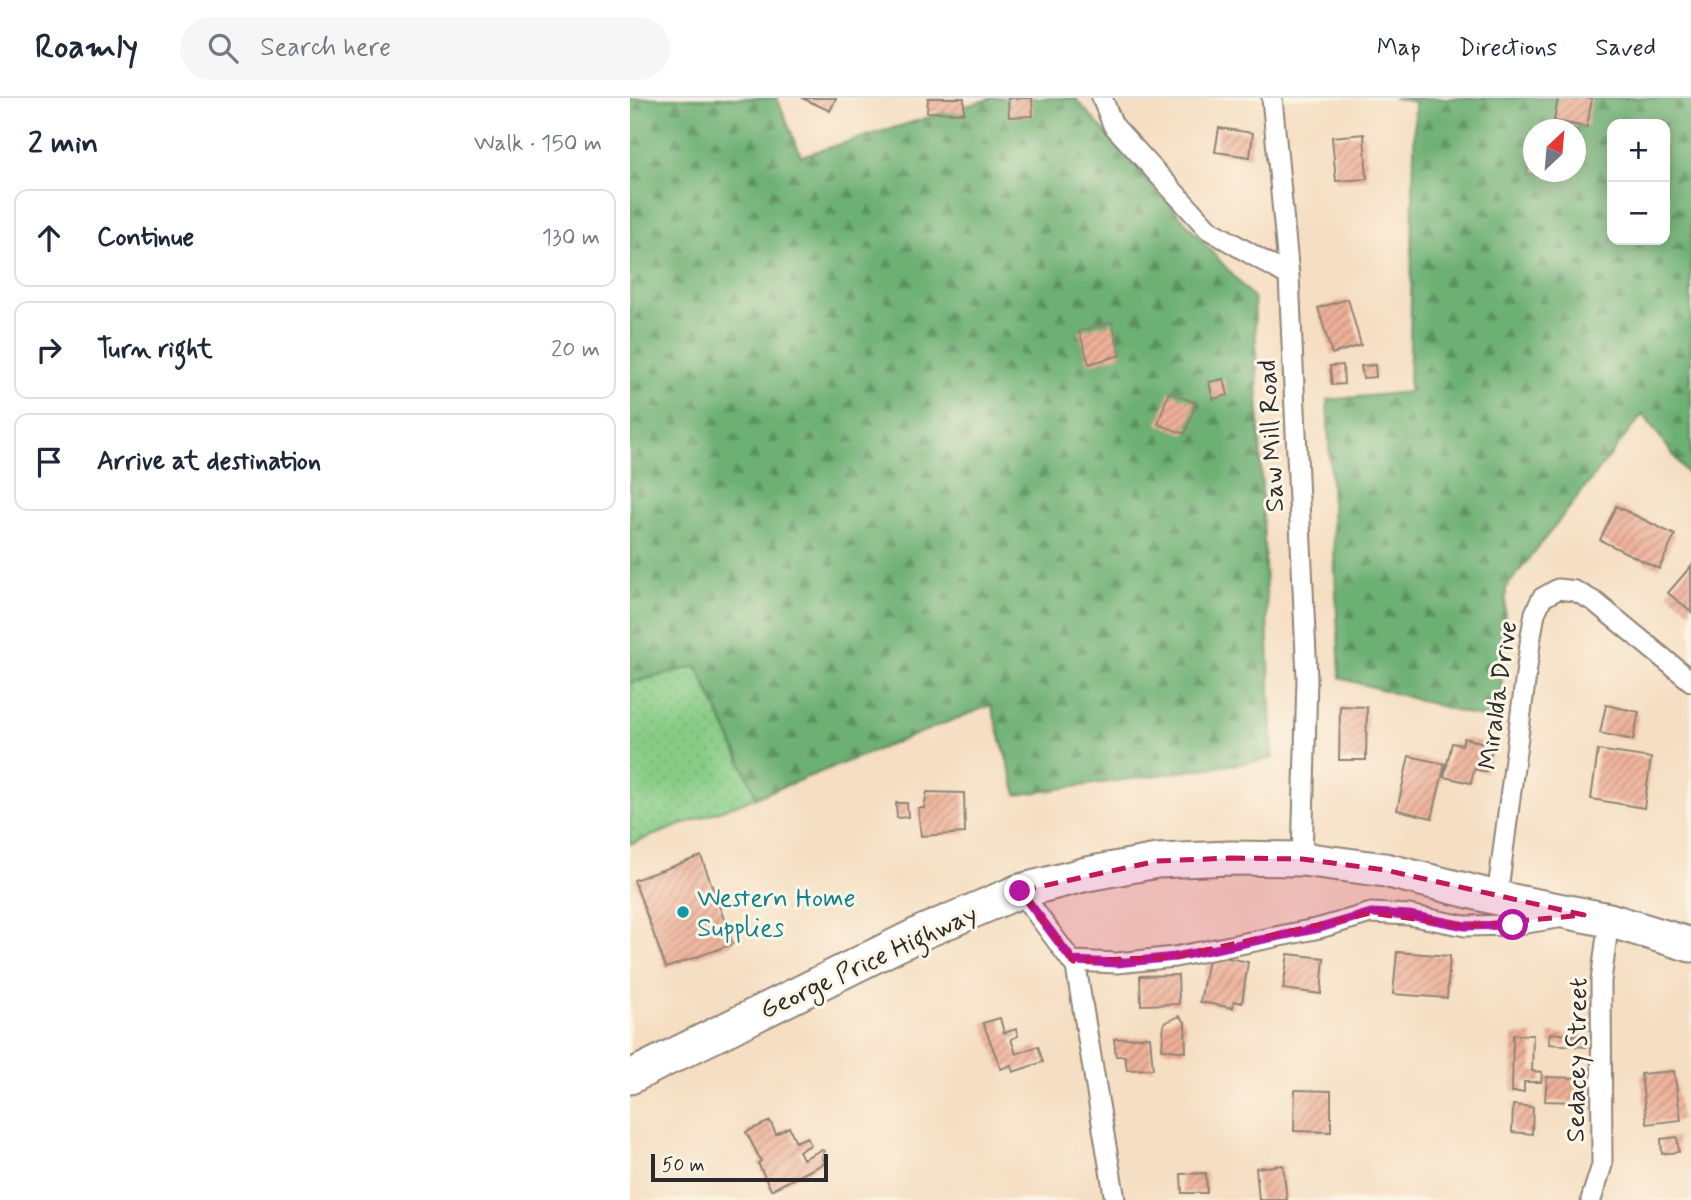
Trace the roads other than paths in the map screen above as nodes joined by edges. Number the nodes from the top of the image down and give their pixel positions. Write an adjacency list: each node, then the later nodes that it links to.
1 (1101, 98): 3 (street)
2 (1272, 98): 3 (street, Saw Mill Road)
3 (1289, 275): 5 (street, Saw Mill Road)
4 (1691, 681): 7 (street, Miralda Drive)
5 (1302, 859): 6 (highway, George Price Highway); 7 (highway, George Price Highway)
6 (1020, 891): 10 (street); 11 (highway, George Price Highway)
7 (1497, 898): 8 (highway, George Price Highway)
8 (1597, 917): 9 (highway, George Price Highway); 10 (street); 13 (street, Sedacey Street)
9 (1691, 944)
10 (1073, 961): 12 (street)
11 (630, 1077)
12 (1115, 1200)
13 (1591, 1200)

